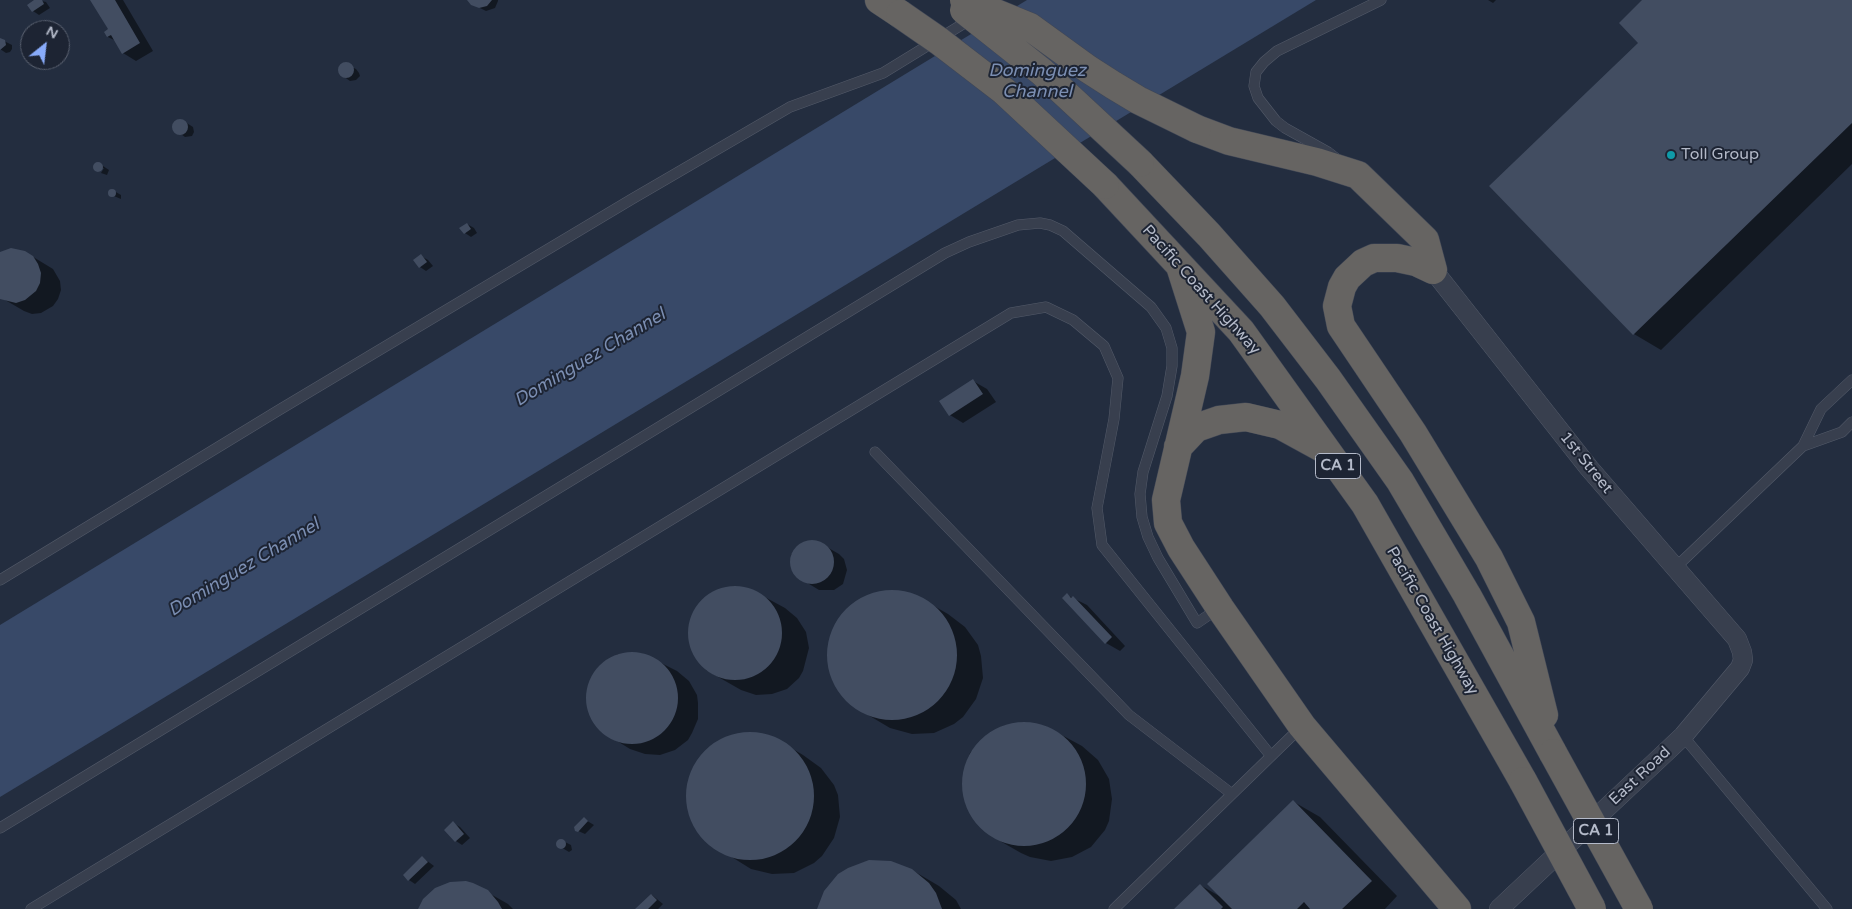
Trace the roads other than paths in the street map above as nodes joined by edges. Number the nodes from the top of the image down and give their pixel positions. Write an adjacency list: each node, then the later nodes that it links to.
1 (951, 0): 21 (highway, CA 1, bridge)
2 (964, 0): 6 (highway, bridge)
3 (1001, 0): 16 (lane)
4 (1382, 0): 6 (lane)
5 (890, 7): 7 (highway, Pacific Coast Highway / CA 1, bridge)
6 (1358, 175): 8 (highway)
7 (1180, 266): 12 (highway); 14 (highway, Pacific Coast Highway / CA 1)
8 (1433, 270): 15 (street, 1st Street); 21 (highway)
9 (1852, 380): 11 (lane)
10 (1852, 422): 11 (lane)
11 (1803, 446): 15 (lane)
12 (1178, 447): 14 (highway); 17 (highway)
13 (875, 452): 23 (lane)
14 (1329, 452): 29 (highway, Pacific Coast Highway / CA 1, bridge)
15 (1675, 568): 18 (street, 1st Street)
16 (0, 580)
17 (1220, 608): 19 (highway); 24 (lane)
18 (1742, 652): 20 (street, East Road)
19 (1302, 726): 22 (lane); 27 (highway)
20 (1683, 736): 28 (street, East Road); 31 (lane)
21 (1553, 753): 30 (highway, CA 1, bridge)
22 (1271, 756): 23 (lane); 25 (lane)
23 (1232, 794): 26 (lane)
24 (0, 828)
25 (31, 909)
26 (1114, 909)
27 (1457, 909)
28 (1499, 909)
29 (1592, 909)
30 (1639, 909)
31 (1827, 909)

